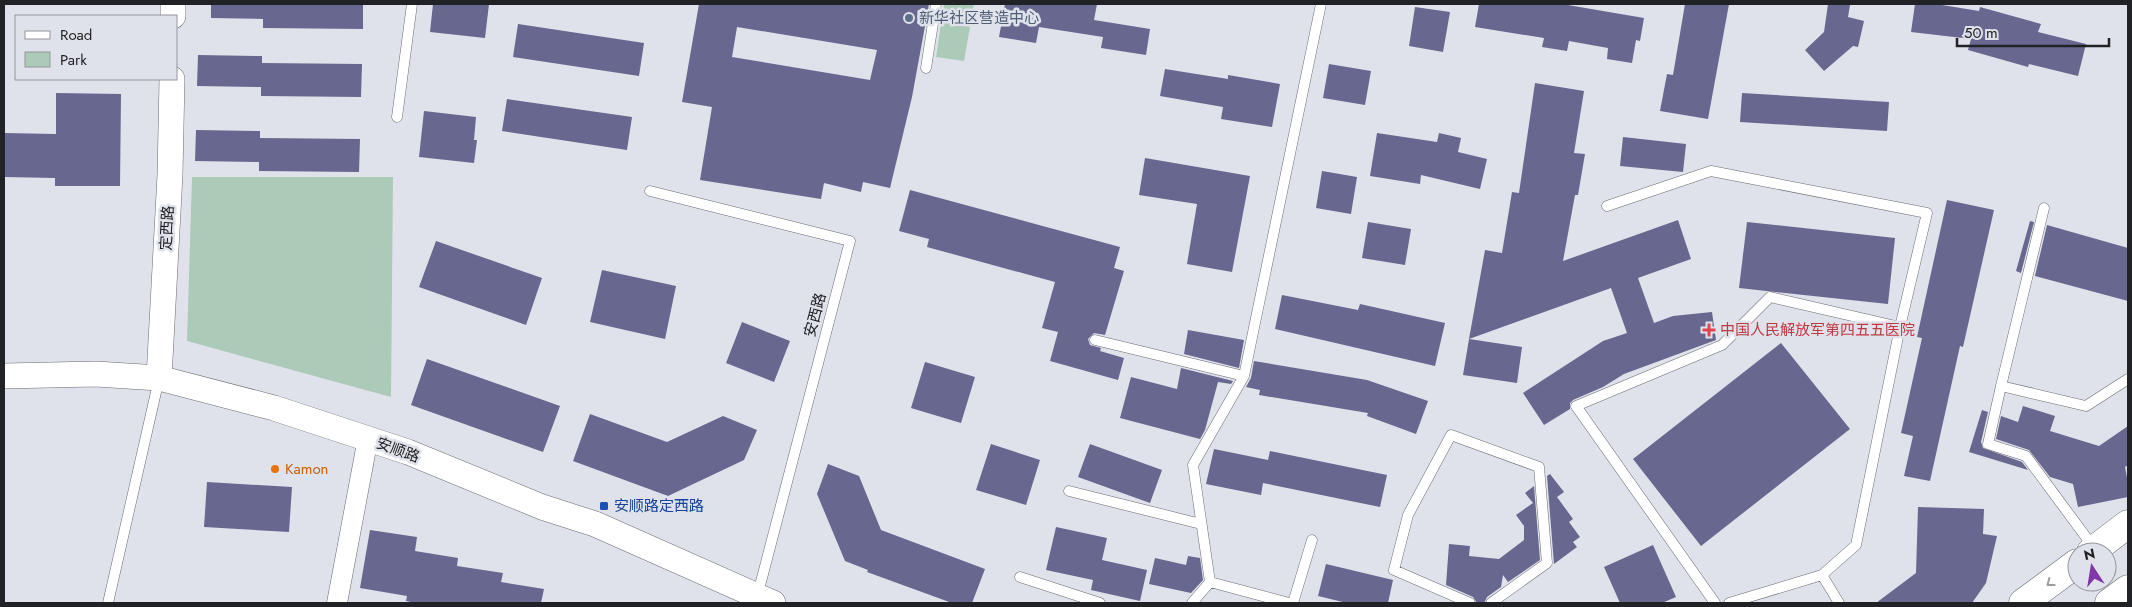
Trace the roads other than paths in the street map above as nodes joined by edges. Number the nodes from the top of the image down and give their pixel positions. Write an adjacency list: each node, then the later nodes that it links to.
1 (412, 4): 6 (lane)
2 (936, 4): 4 (lane)
3 (1321, 4): 13 (lane)
4 (926, 68)
5 (172, 80): 14 (street, 定西路)
6 (397, 116)
7 (650, 191): 29 (lane, 安西路)
8 (1607, 206): 10 (lane)
9 (2044, 208): 16 (lane)
10 (1900, 327): 25 (lane); 38 (lane)
11 (1095, 340): 13 (lane)
12 (4, 376): 14 (street, 安顺路)
13 (1244, 376): 19 (lane)
14 (159, 378): 17 (street, 安顺路); 30 (lane)
15 (2128, 379): 16 (lane)
16 (2001, 386): 22 (lane)
17 (368, 438): 29 (street, 安顺路); 31 (street)
18 (1069, 491): 19 (lane)
19 (1201, 524): 27 (lane)
20 (2128, 524): 23 (main road)
21 (1312, 540): 35 (lane)
22 (2080, 542)
23 (2105, 542)
24 (2067, 571): 41 (main road, one-way to 41)
25 (1822, 575): 39 (lane); 40 (lane)
26 (1020, 577): 32 (lane)
27 (1210, 582): 33 (lane); 34 (lane)
28 (2128, 589): 42 (main road)
29 (762, 601)
30 (108, 603)
31 (337, 603)
32 (1100, 603)
33 (1192, 603)
34 (1289, 603)
35 (1293, 603)
36 (1470, 603): 37 (lane)
37 (1491, 603)
38 (1715, 603)
39 (1729, 603)
40 (1839, 603)
41 (2023, 603)
42 (2109, 603)

